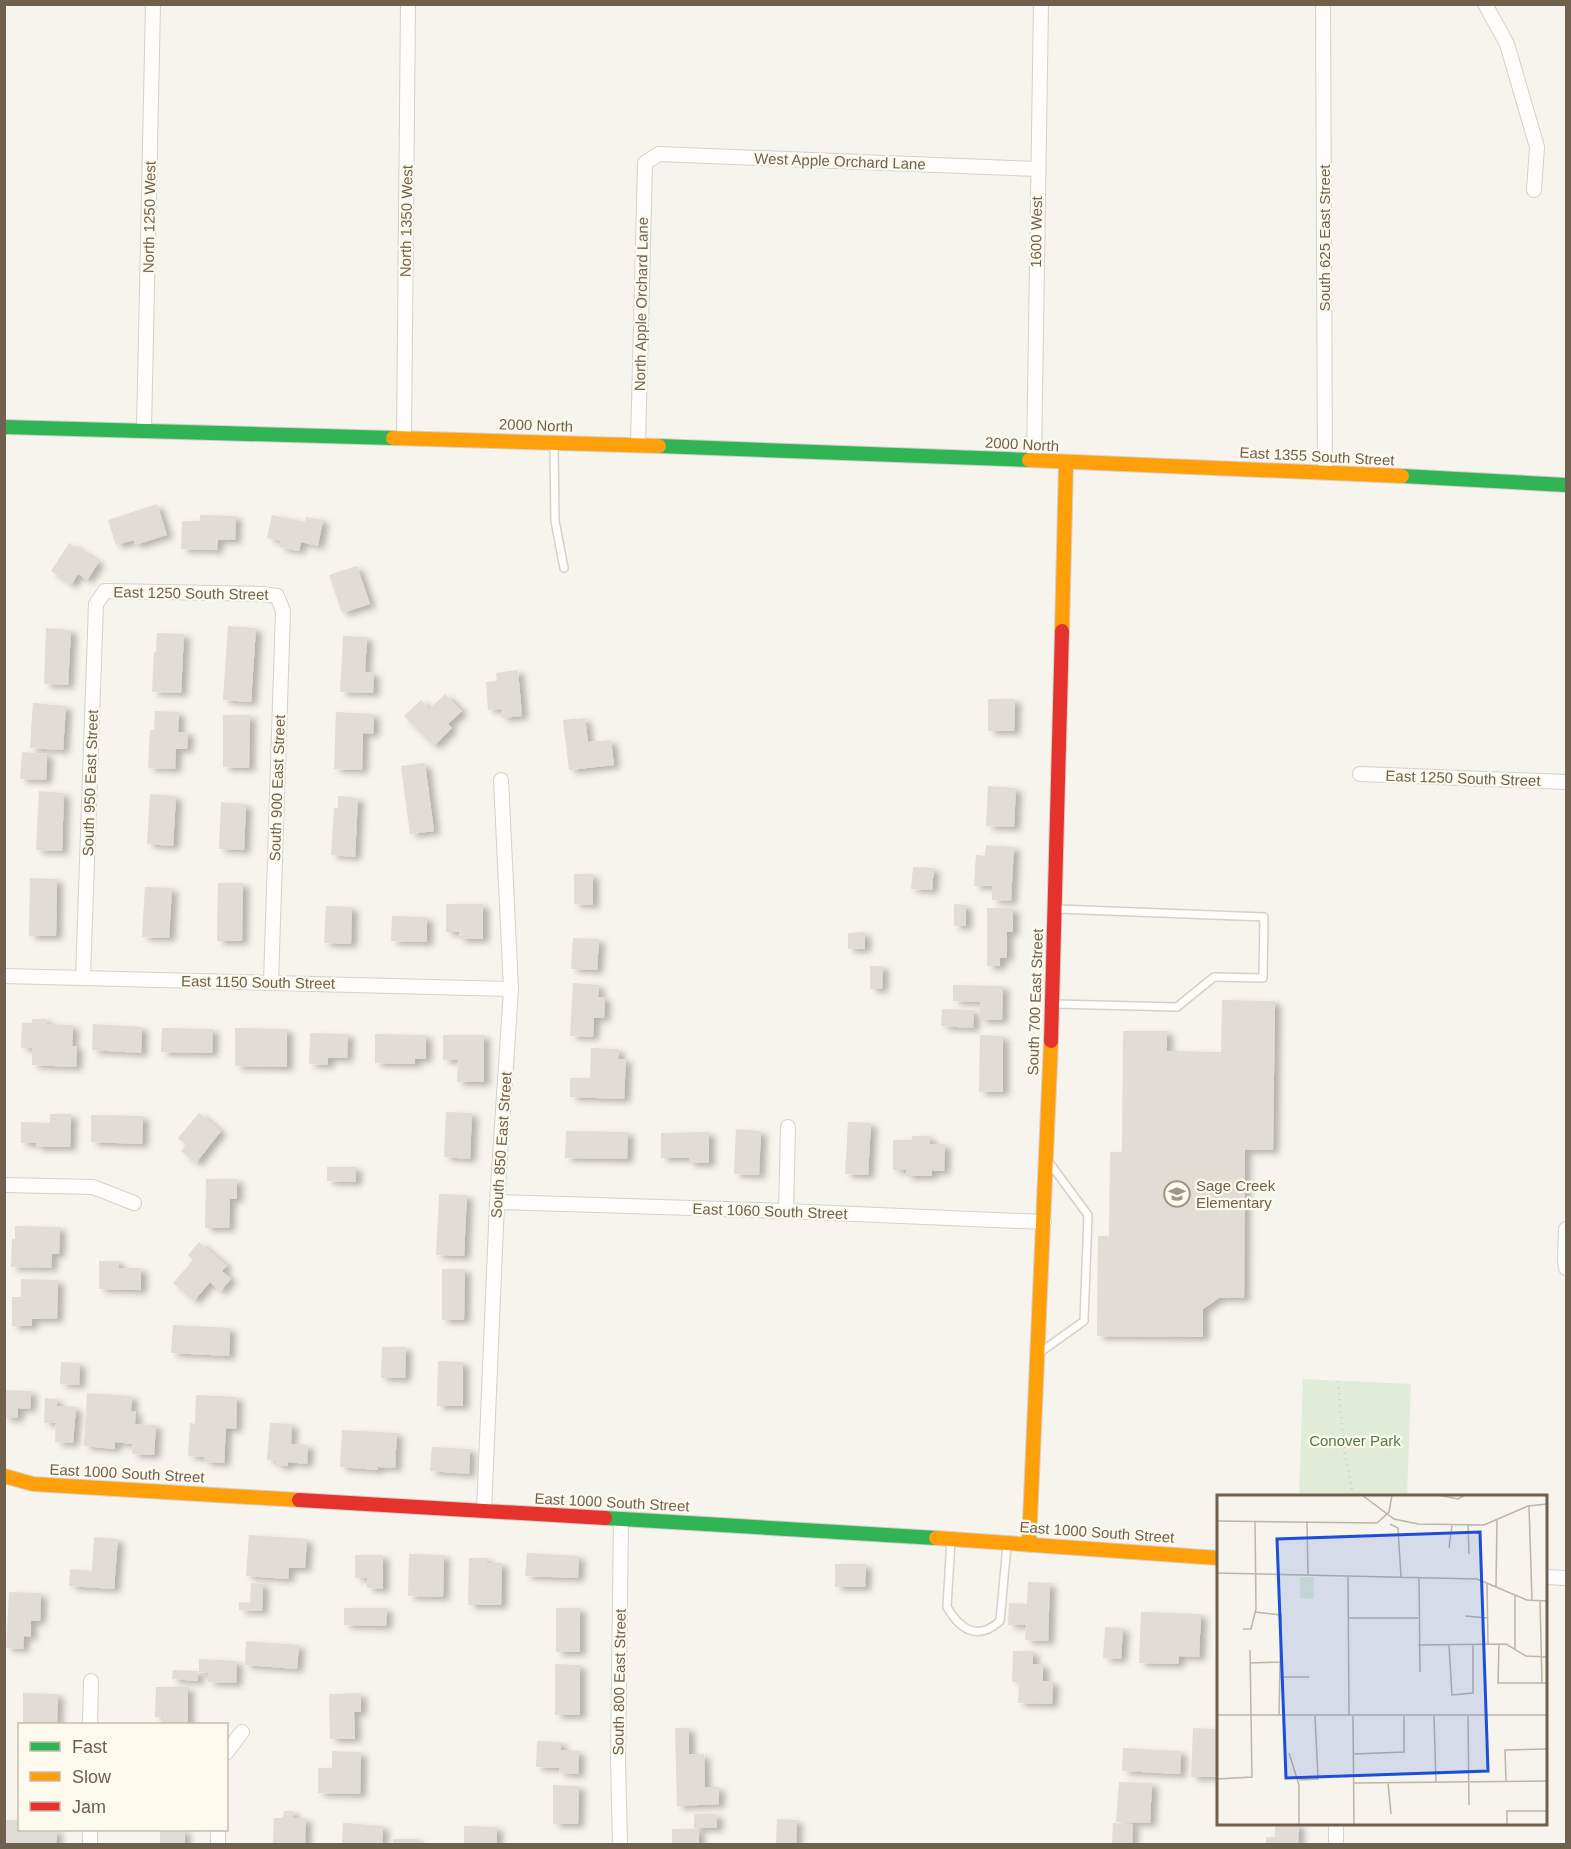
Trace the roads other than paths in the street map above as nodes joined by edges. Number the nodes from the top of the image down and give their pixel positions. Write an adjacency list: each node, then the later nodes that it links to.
1 (153, 4): 10 (street, North 1250 West)
2 (408, 4): 11 (street, North 1350 West)
3 (1041, 4): 7 (street, 1600 West)
4 (1323, 4): 16 (street, South 625 East Street)
5 (1485, 4): 8 (street)
6 (645, 163): 7 (street, West Apple Orchard Lane); 13 (street, North Apple Orchard Lane)
7 (1037, 169): 14 (street, 1600 West)
8 (1534, 190)
9 (4, 426): 10 (street, 2000 North)
10 (144, 430): 11 (street, 2000 North)
11 (404, 438): 12 (street, 2000 North)
12 (554, 442): 13 (street, 2000 North); 18 (lane)
13 (638, 444): 14 (street, 2000 North)
14 (1034, 460): 15 (street, 2000 North)
15 (1066, 463): 16 (street, East 1355 South Street); 24 (street, South 700 East Street)
16 (1325, 472): 17 (street, East 1355 South Street)
17 (1566, 485)
18 (564, 568)
19 (105, 591): 20 (street, East 1250 South Street); 26 (street, South 950 East Street)
20 (278, 596): 27 (street, South 900 East Street)
21 (1360, 774): 23 (street, East 1250 South Street)
22 (501, 780): 28 (street, South 850 East Street)
23 (1566, 782)
24 (1054, 909): 29 (street, South 700 East Street); 29 (lane)
25 (4, 976): 26 (street, East 1150 South Street)
26 (83, 977): 27 (street, East 1150 South Street)
27 (271, 982): 28 (street, East 1150 South Street)
28 (510, 989): 33 (street, South 850 East Street)
29 (1052, 1004): 31 (street, South 700 East Street)
30 (788, 1127): 35 (street)
31 (1047, 1159): 36 (street, South 700 East Street); 39 (lane)
32 (4, 1185): 34 (street)
33 (496, 1202): 35 (street, East 1060 South Street); 41 (street, South 850 East Street)
34 (134, 1203)
35 (786, 1211): 36 (street, East 1060 South Street)
36 (1044, 1222): 39 (street, South 700 East Street)
37 (1566, 1229): 38 (street)
38 (1566, 1268)
39 (1038, 1354): 45 (street, South 700 East Street)
40 (4, 1476): 41 (street, East 1000 South Street)
41 (484, 1511): 42 (street, East 1000 South Street)
42 (621, 1520): 43 (street, East 1000 South Street); 54 (street, South 800 East Street)
43 (951, 1539): 44 (street, East 1000 South Street); 44 (lane)
44 (1007, 1542): 45 (street, East 1000 South Street)
45 (1029, 1543): 46 (street, East 1000 South Street)
46 (1217, 1558)
47 (1547, 1577): 48 (street)
48 (1566, 1578)
49 (91, 1681): 50 (street)
50 (90, 1723)
51 (242, 1731): 52 (street)
52 (228, 1750)
53 (1336, 1825): 55 (street)
54 (620, 1845)
55 (1336, 1845)

